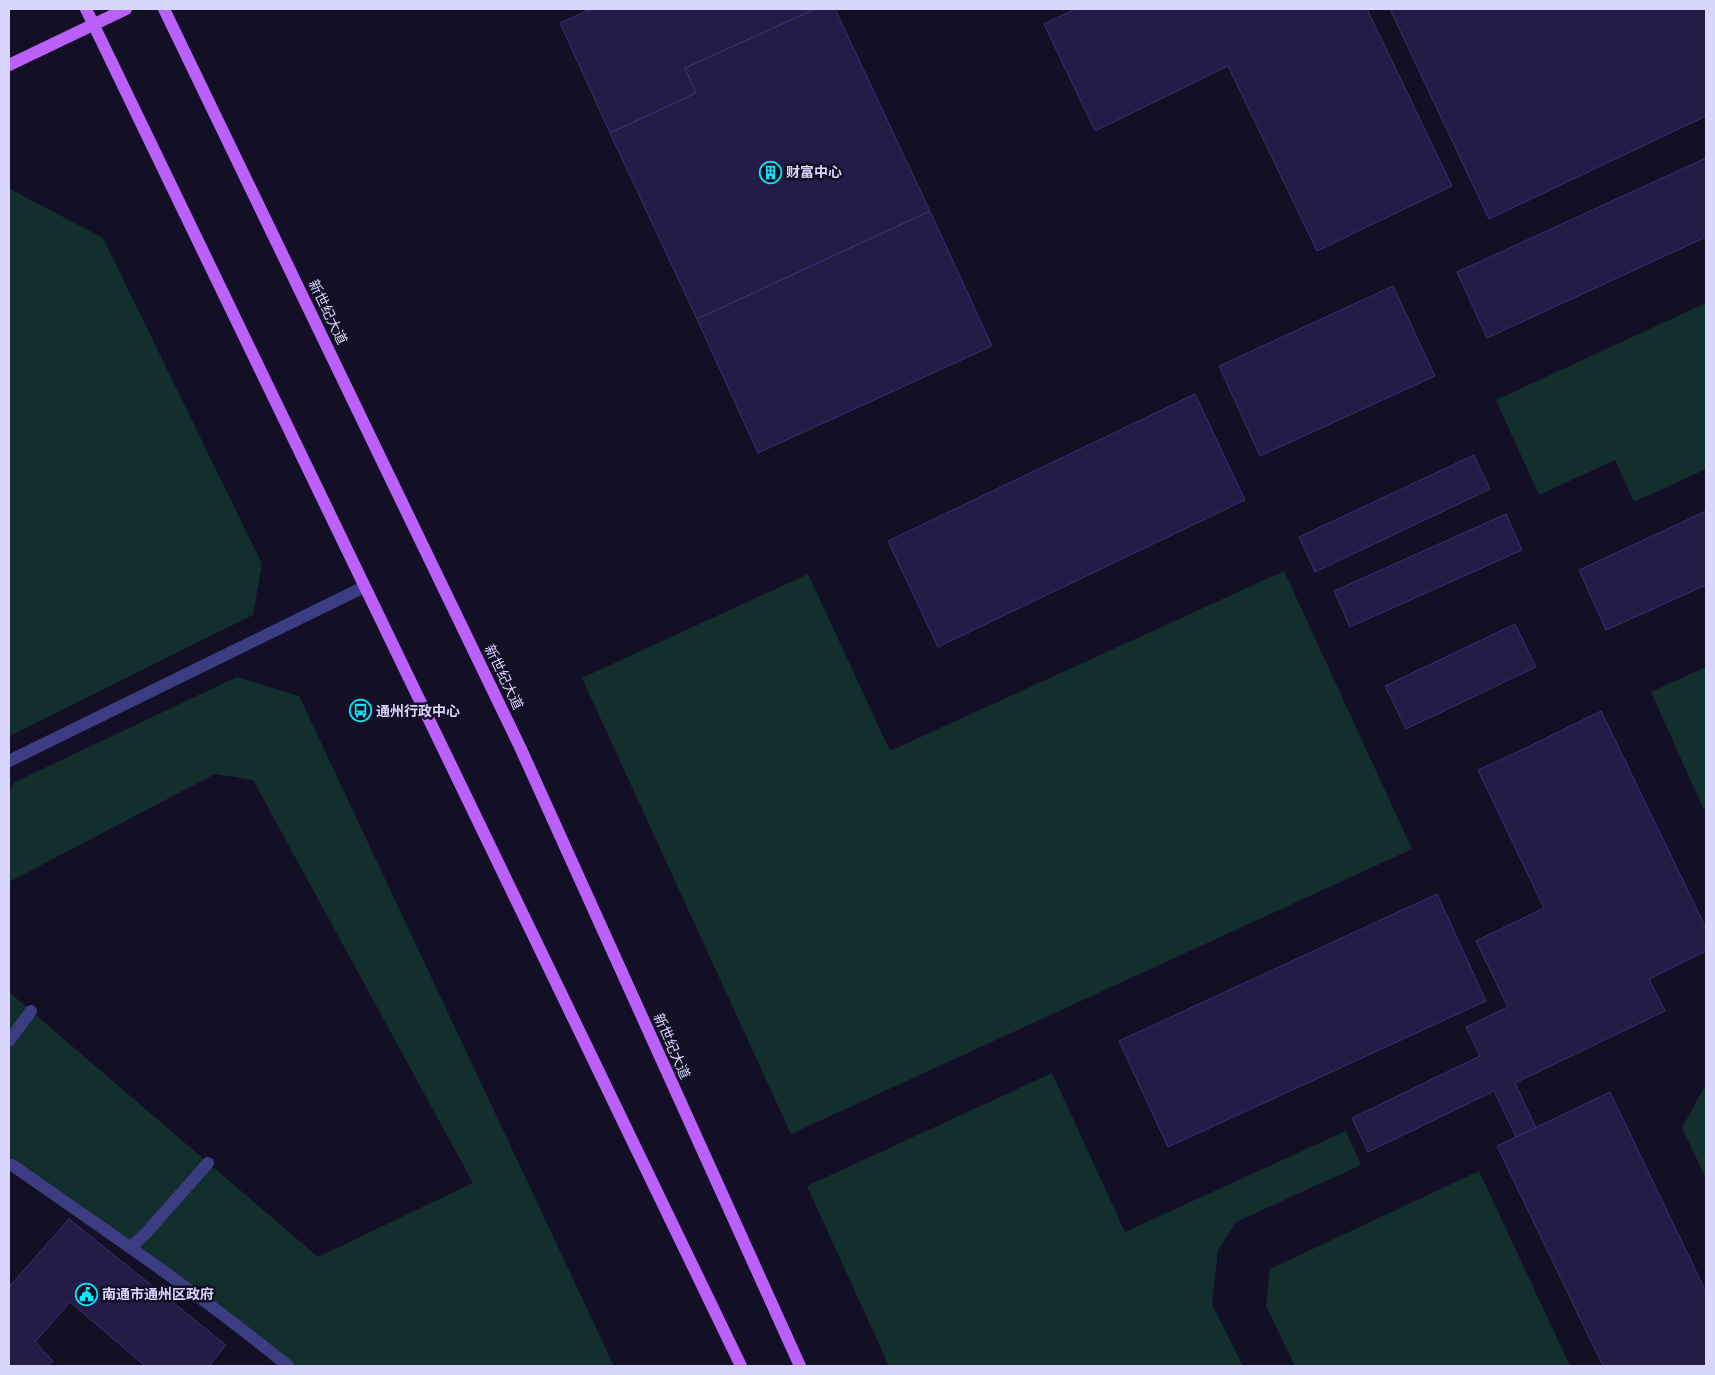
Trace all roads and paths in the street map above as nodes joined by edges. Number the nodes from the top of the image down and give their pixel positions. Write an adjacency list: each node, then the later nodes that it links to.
1 (86, 9): 4 (main road)
2 (126, 9): 4 (main road)
3 (164, 9): 15 (main road, 新世纪大道)
4 (94, 24): 5 (main road); 6 (main road)
5 (9, 65)
6 (364, 587): 7 (lane); 14 (main road)
7 (9, 761)
8 (31, 1011): 9 (lane)
9 (9, 1041)
10 (208, 1162): 12 (lane)
11 (10, 1166): 12 (lane)
12 (131, 1247): 13 (lane)
13 (288, 1366)
14 (741, 1366)
15 (800, 1366)

